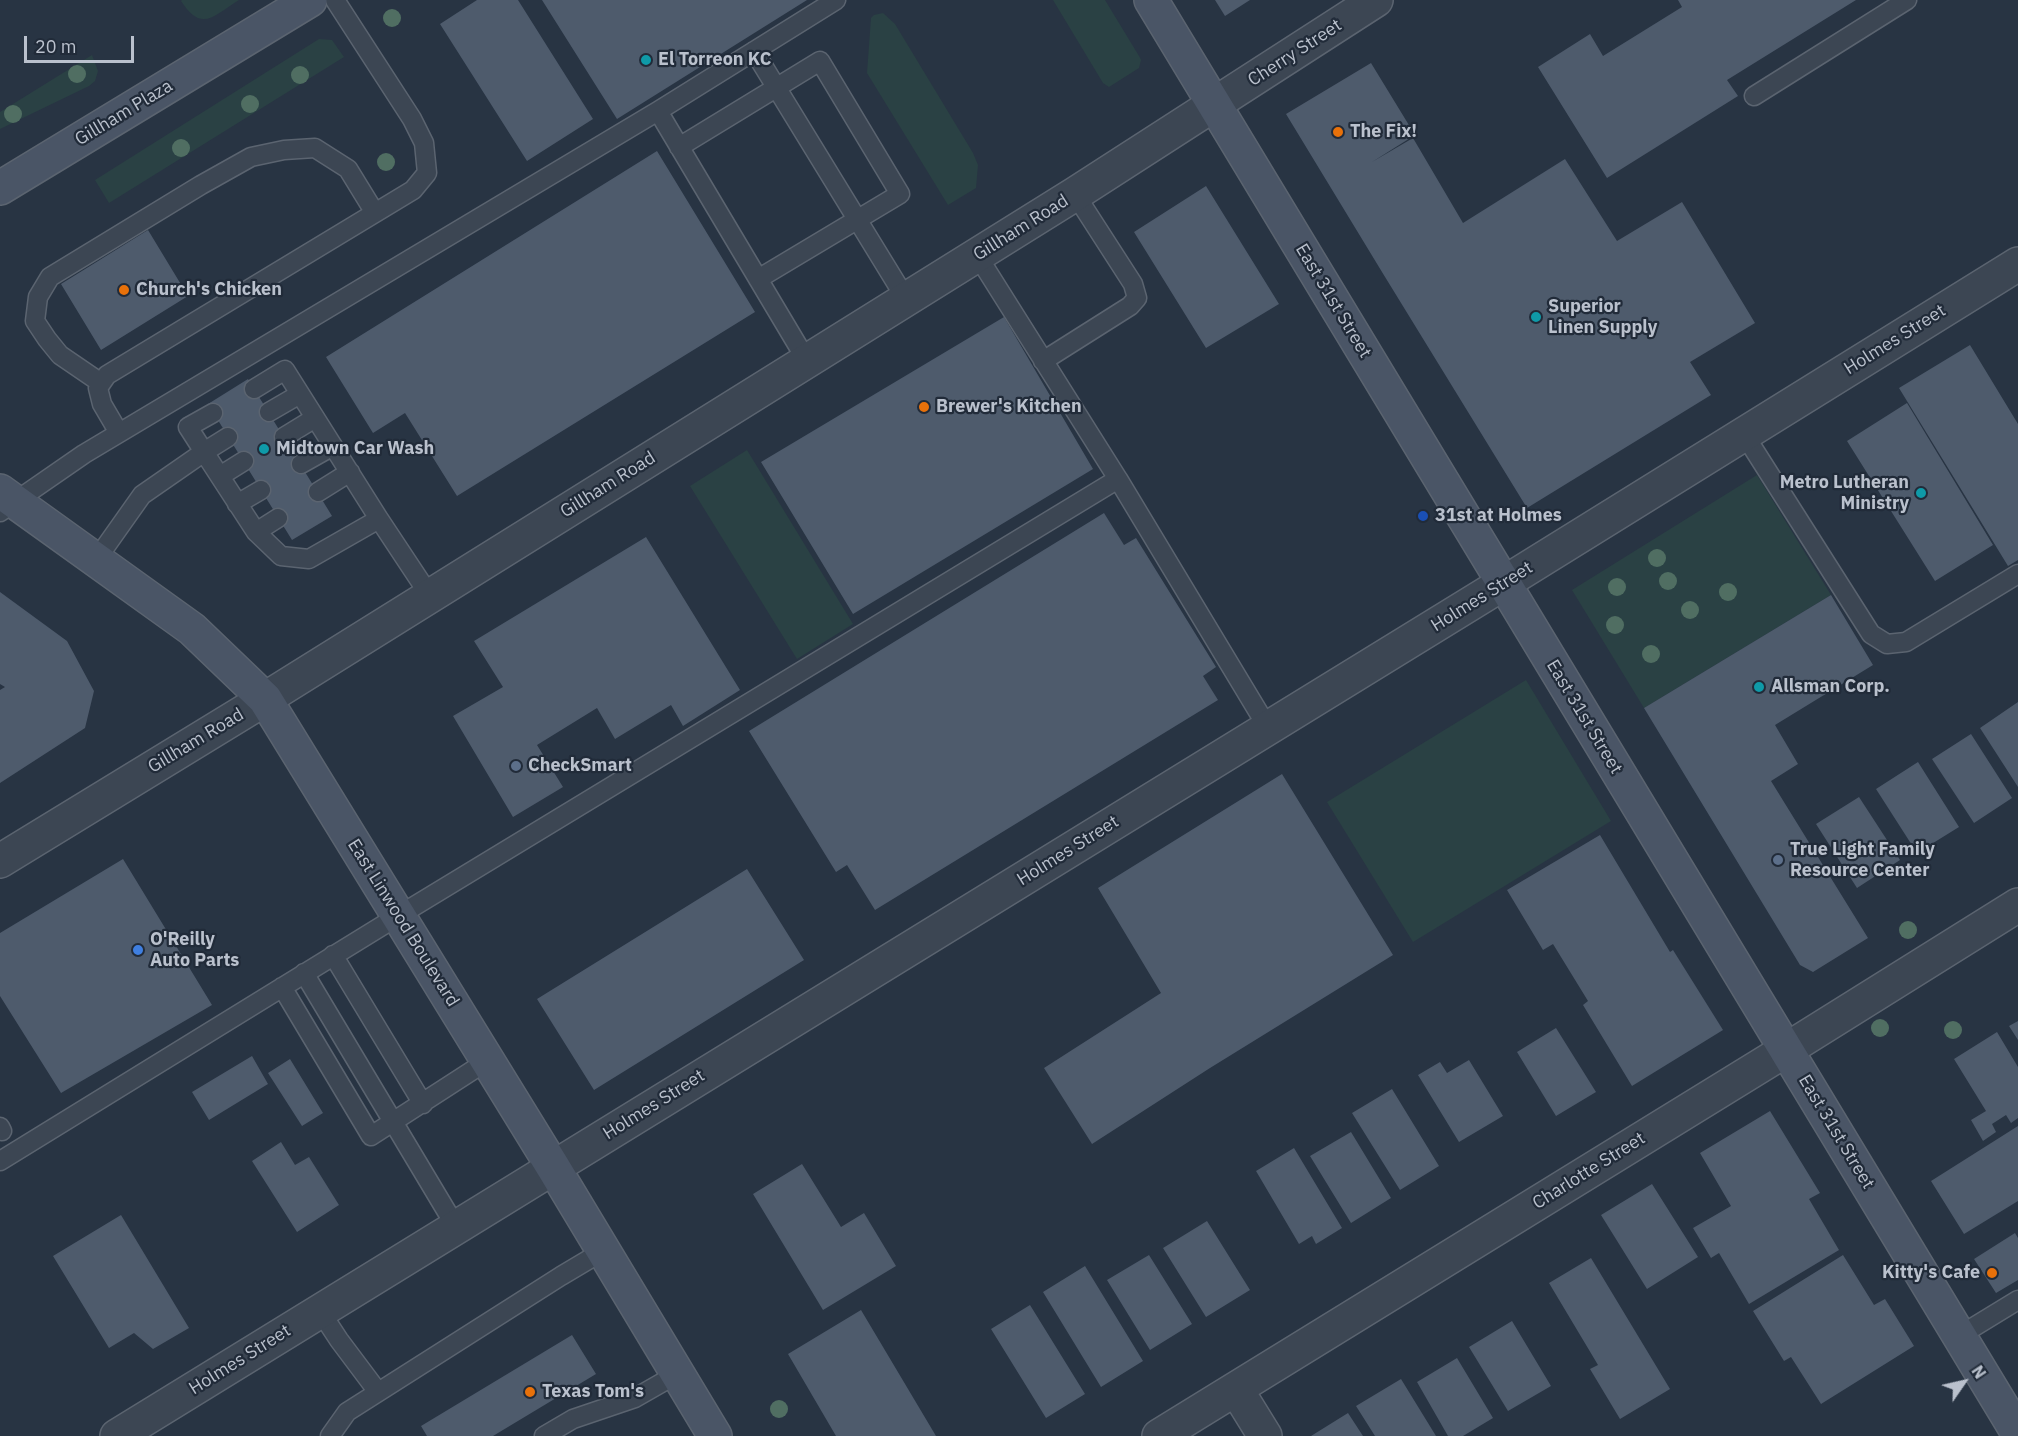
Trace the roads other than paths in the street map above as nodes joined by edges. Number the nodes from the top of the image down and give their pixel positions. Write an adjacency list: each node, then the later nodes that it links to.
1 (310, 0): 13 (main road, Gillham Plaza)
2 (335, 0): 15 (lane)
3 (836, 0): 7 (lane)
4 (1151, 0): 10 (main road, East 31st Street)
5 (1376, 0): 10 (street, Cherry Street)
6 (1907, 0): 9 (lane)
7 (754, 51): 8 (lane); 11 (lane)
8 (777, 88): 12 (lane); 16 (lane); 16 (lane)
9 (1754, 96)
10 (1214, 105): 14 (street, Gillham Road); 50 (main road, East 31st Street)
11 (658, 111): 12 (lane); 29 (lane)
12 (679, 147): 19 (lane)
13 (0, 188)
14 (1075, 194): 17 (street, Gillham Road); 22 (lane)
15 (375, 213): 23 (lane); 23 (lane)
16 (856, 219): 19 (lane); 20 (lane)
17 (977, 255): 20 (street, Gillham Road); 22 (lane)
18 (2018, 264): 30 (street, Holmes Street)
19 (758, 279): 21 (lane)
20 (906, 299): 21 (street, Gillham Road)
21 (807, 361): 51 (street, Gillham Road)
22 (1043, 361): 40 (lane)
23 (100, 383): 29 (lane)
24 (254, 389): 25 (lane)
25 (300, 394): 26 (lane); 28 (lane)
26 (269, 412)
27 (213, 413): 34 (lane)
28 (315, 418): 32 (lane); 33 (lane)
29 (119, 433): 43 (lane)
30 (1744, 434): 49 (lane); 50 (street, Holmes Street)
31 (228, 436): 34 (lane)
32 (284, 436)
33 (333, 446): 36 (lane); 38 (lane)
34 (204, 452): 39 (lane); 48 (lane)
35 (244, 461): 39 (lane)
36 (301, 465)
37 (0, 471): 43 (main road)
38 (350, 472): 42 (lane); 46 (lane)
39 (220, 476): 44 (lane)
40 (1118, 479): 53 (lane); 56 (lane)
41 (261, 490): 44 (lane)
42 (318, 492)
43 (5, 501): 48 (main road, East Linwood Boulevard)
44 (237, 504): 47 (lane)
45 (278, 518): 47 (lane)
46 (379, 519): 47 (lane); 51 (lane)
47 (256, 532)
48 (96, 560): 52 (main road, East Linwood Boulevard)
49 (2018, 574)
50 (1504, 583): 53 (street, Holmes Street); 60 (main road, East 31st Street)
51 (430, 596): 52 (street, Gillham Road)
52 (265, 699): 54 (street, Gillham Road); 56 (main road, East Linwood Boulevard)
53 (1268, 728): 65 (street, Holmes Street)
54 (0, 861)
55 (2018, 905): 60 (street, Charlotte Street)
56 (398, 915): 57 (lane); 61 (main road, East Linwood Boulevard)
57 (333, 956): 58 (lane); 62 (lane)
58 (304, 973): 59 (lane); 63 (lane)
59 (282, 987): 63 (lane); 64 (lane)
60 (1786, 1050): 70 (main road, East 31st Street); 72 (street, Charlotte Street)
61 (487, 1060): 62 (lane); 65 (main road, East Linwood Boulevard)
62 (423, 1104): 63 (lane)
63 (393, 1122): 66 (lane)
64 (0, 1161)
65 (553, 1167): 66 (street, Holmes Street); 67 (main road, East Linwood Boulevard)
66 (456, 1227): 69 (street, Holmes Street)
67 (603, 1251): 71 (main road, East Linwood Boulevard); 73 (lane)
68 (2018, 1300): 70 (lane)
69 (320, 1311): 73 (lane); 75 (street, Holmes Street)
70 (1959, 1336): 74 (main road, East 31st Street)
71 (677, 1374): 77 (lane); 78 (main road, East Linwood Boulevard)
72 (1236, 1389): 79 (street, Charlotte Street); 80 (street)
73 (378, 1392): 76 (lane)
74 (2018, 1433)
75 (117, 1436)
76 (330, 1436)
77 (544, 1436)
78 (715, 1436)
79 (1159, 1436)
80 (1265, 1436)

